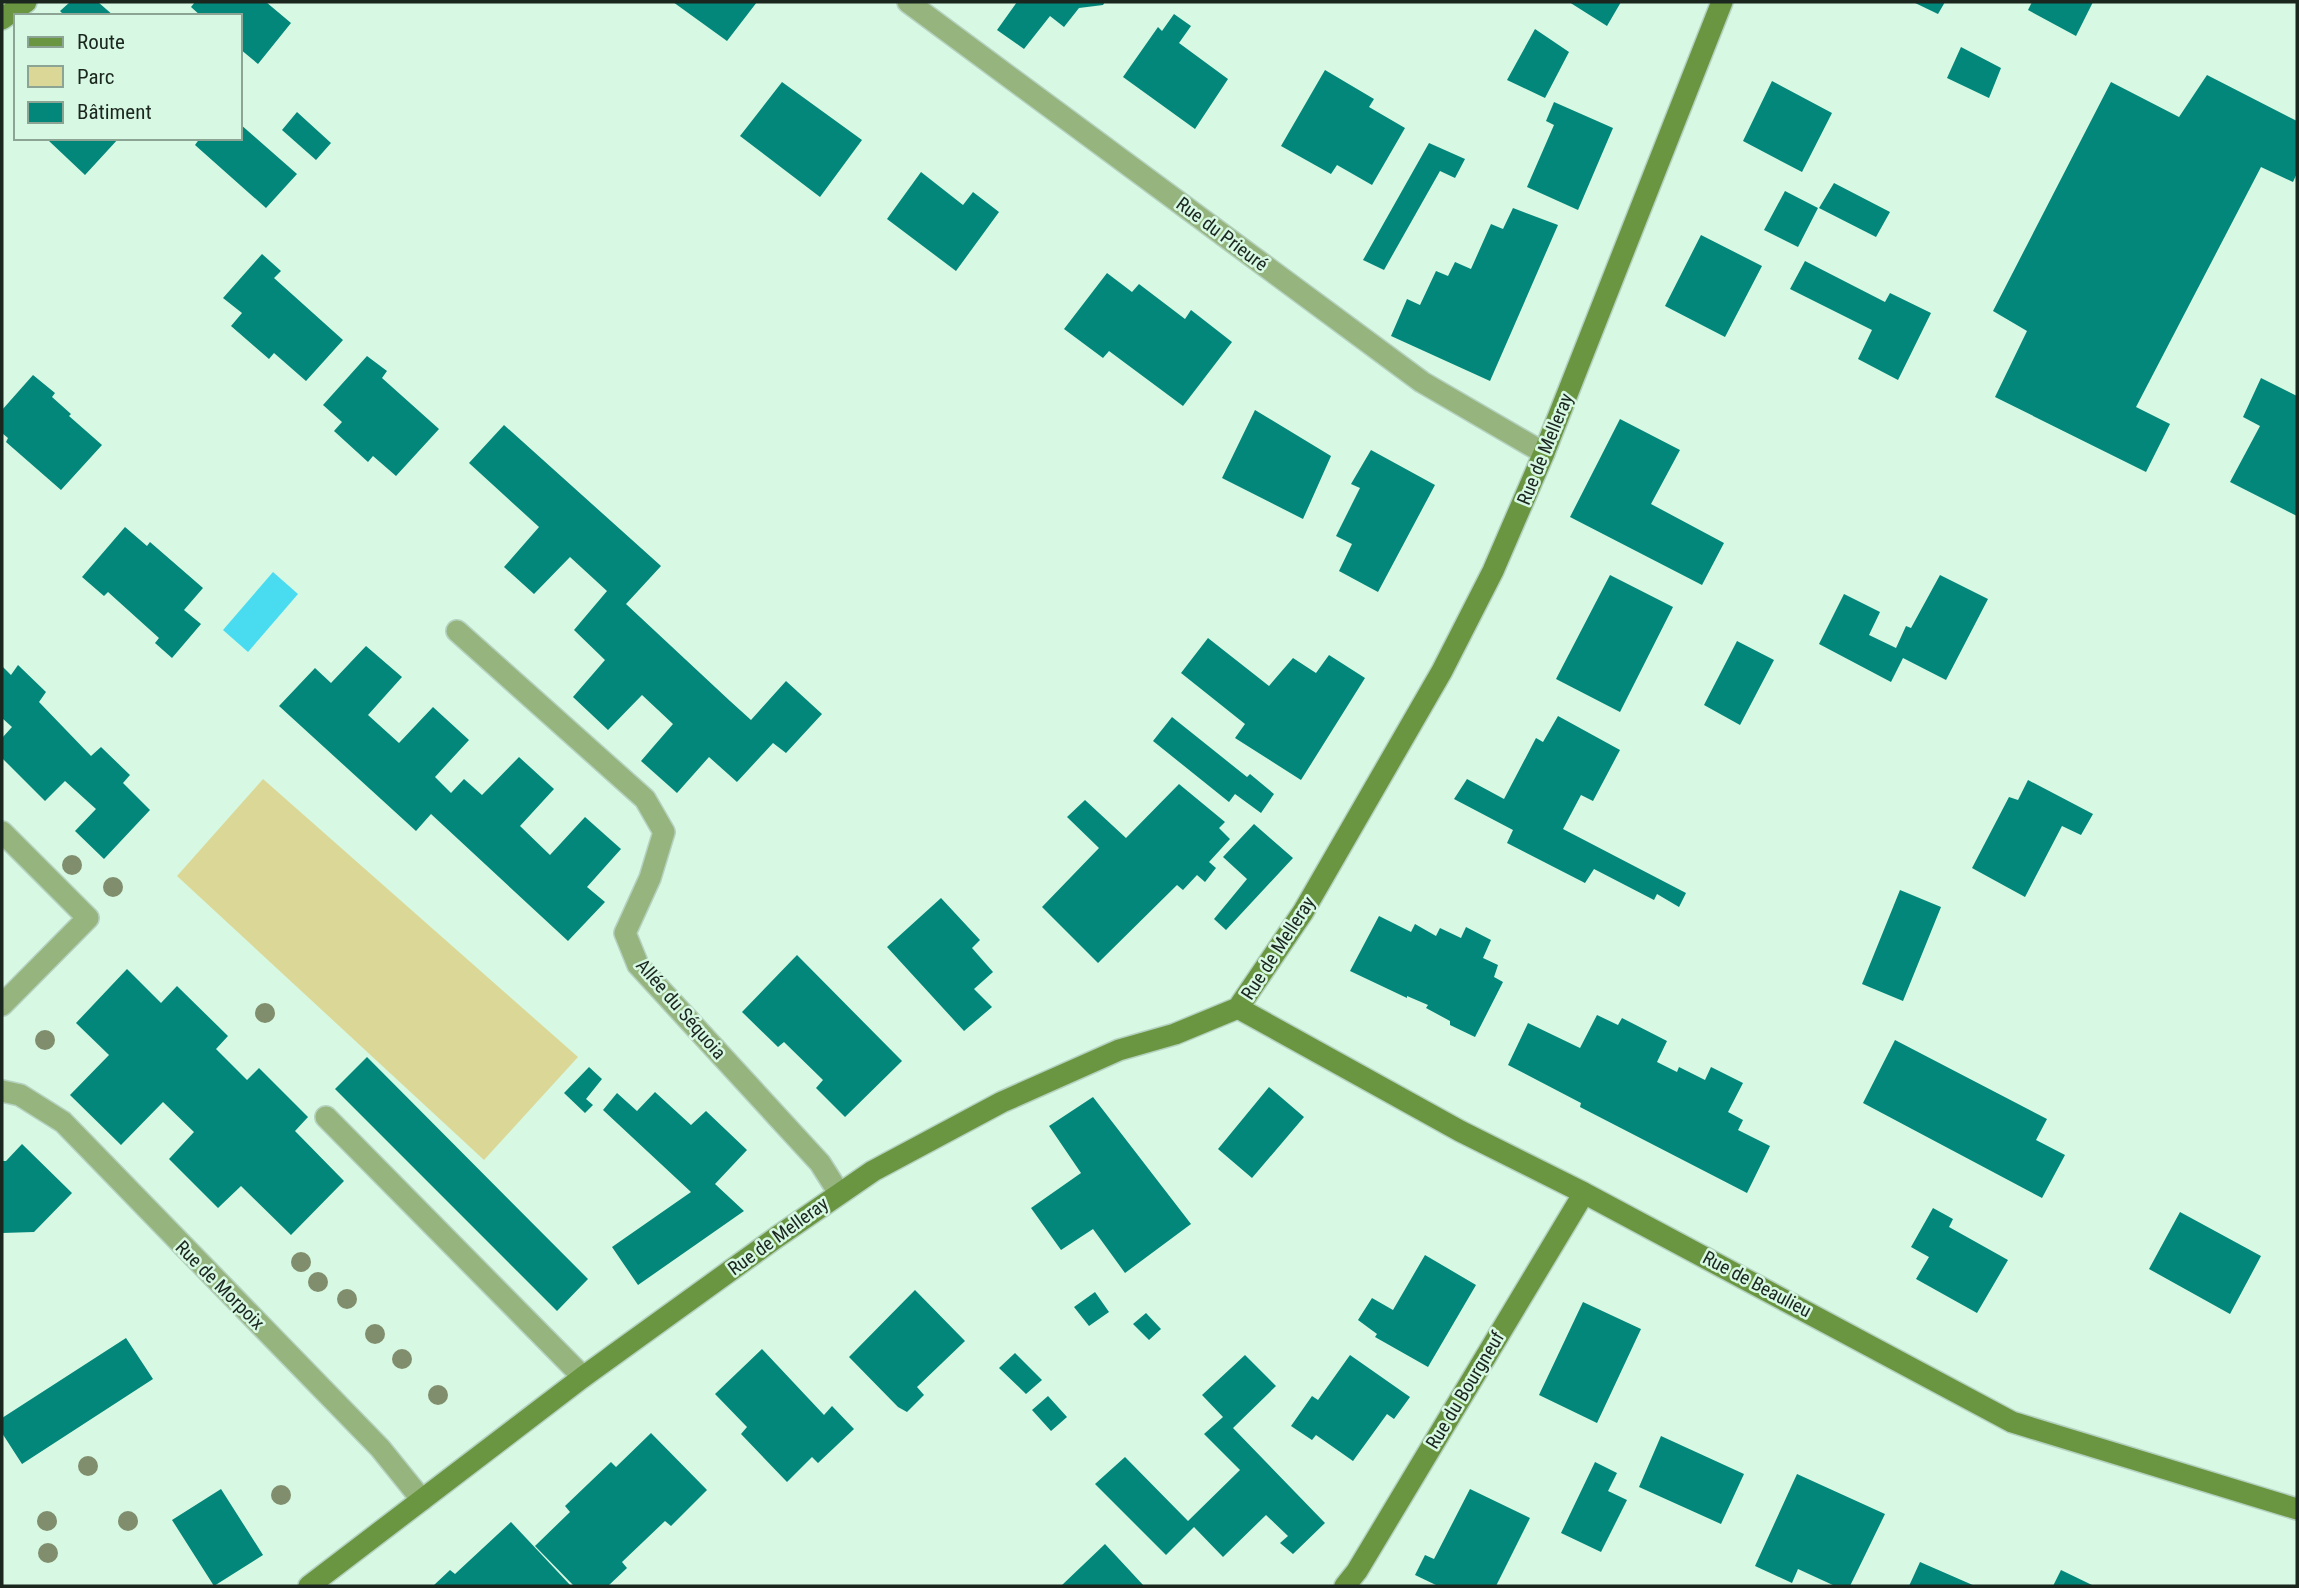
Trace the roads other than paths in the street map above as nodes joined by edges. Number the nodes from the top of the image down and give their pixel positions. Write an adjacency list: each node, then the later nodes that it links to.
1 (26, 2): 4 (street)
2 (908, 2): 5 (street, Rue du Prieuré)
3 (1722, 2): 5 (street, Rue de Melleray)
4 (2, 19)
5 (1544, 453): 9 (street, Rue de Melleray)
6 (457, 631): 12 (street, Allée du Séquoia)
7 (2, 832): 8 (street)
8 (2, 1005)
9 (1238, 1008): 12 (street, Rue de Melleray); 13 (street, Rue de Beaulieu)
10 (2, 1091): 15 (street, Rue de Morpoix)
11 (326, 1116): 14 (street)
12 (839, 1193): 14 (street, Rue de Melleray)
13 (1584, 1193): 16 (street, Rue de Beaulieu); 18 (street, Rue du Bourgneuf)
14 (583, 1377): 15 (street, Rue de Melleray)
15 (422, 1500): 17 (street, Rue de Melleray)
16 (2297, 1509)
17 (309, 1586)
18 (1345, 1586)

